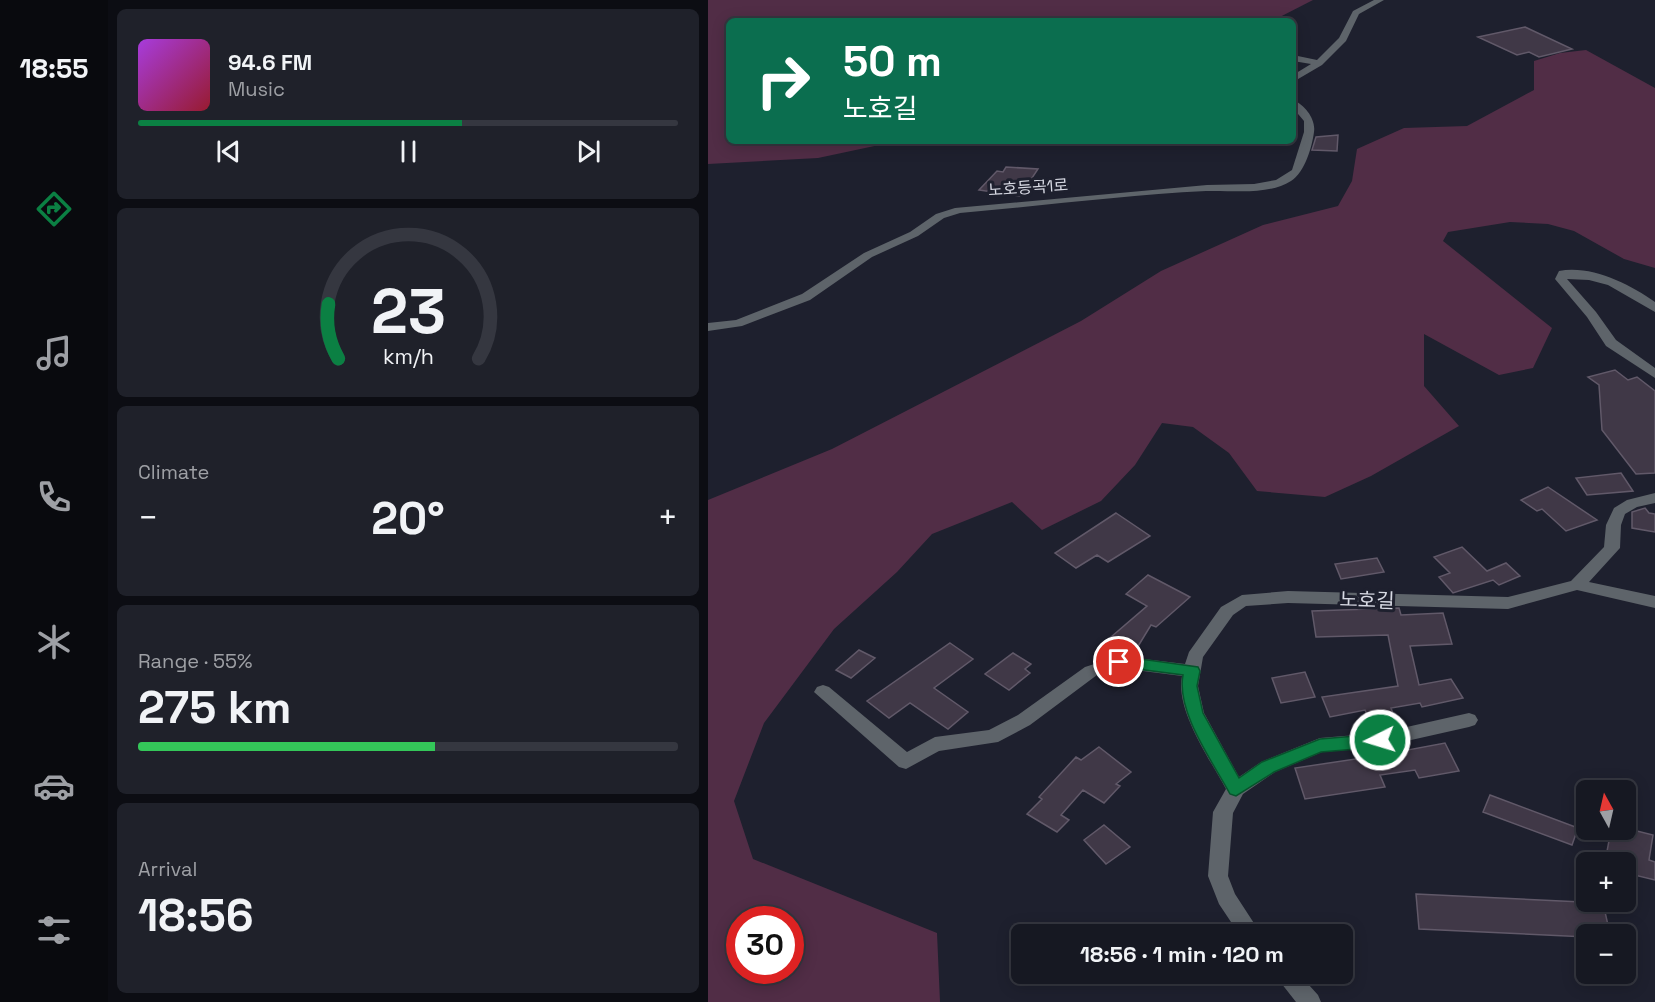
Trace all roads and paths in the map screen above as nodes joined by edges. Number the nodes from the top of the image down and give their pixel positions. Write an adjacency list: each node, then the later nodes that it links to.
1 (1380, 0): 3 (street)
2 (1296, 59): 3 (street)
3 (1319, 63): 4 (street)
4 (1296, 77)
5 (1296, 106): 7 (street, 노호등곡1로)
6 (1655, 308): 8 (street)
7 (708, 327)
8 (1655, 374)
9 (1655, 498): 10 (street)
10 (1577, 585): 11 (street); 12 (street, 노호길)
11 (1655, 602)
12 (1192, 671): 13 (street); 15 (street, 노호길)
13 (823, 692)
14 (1468, 720): 15 (street)
15 (1236, 789): 16 (street)
16 (1244, 924)
17 (1294, 984): 18 (street)
18 (1310, 1002)

